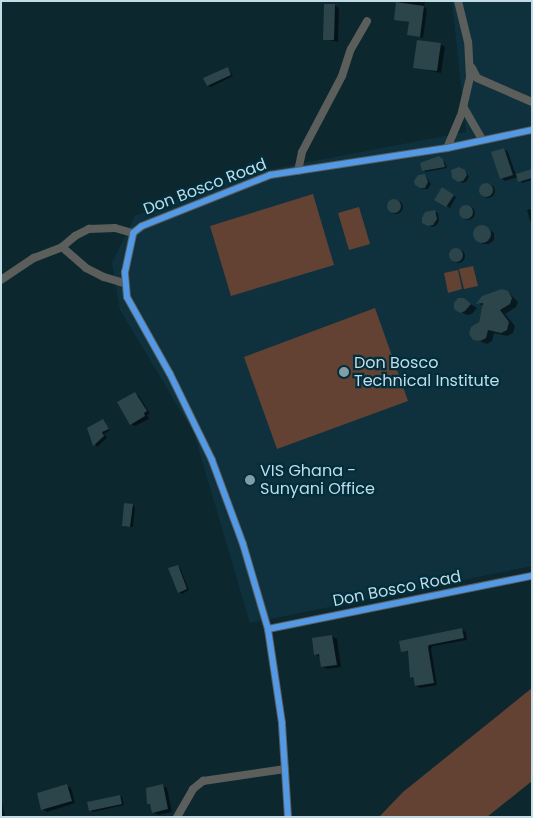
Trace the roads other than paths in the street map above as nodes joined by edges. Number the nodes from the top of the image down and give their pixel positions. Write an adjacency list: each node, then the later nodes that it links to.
1 (458, 1): 3 (street)
2 (368, 21): 9 (street)
3 (470, 62): 4 (street); 5 (street)
4 (532, 102)
5 (464, 108): 7 (street); 8 (street)
6 (532, 130): 7 (street, Don Bosco Road)
7 (482, 139): 8 (street, Don Bosco Road)
8 (447, 148): 9 (street, Don Bosco Road)
9 (298, 171): 10 (street, Don Bosco Road)
10 (133, 233): 11 (street); 13 (street, Don Bosco Road)
11 (62, 247): 12 (street); 13 (street)
12 (1, 280)
13 (124, 284): 15 (street)
14 (532, 576): 15 (street, Don Bosco Road)
15 (268, 629): 16 (street)
16 (284, 769): 17 (street); 18 (street)
17 (177, 817)
18 (288, 817)

